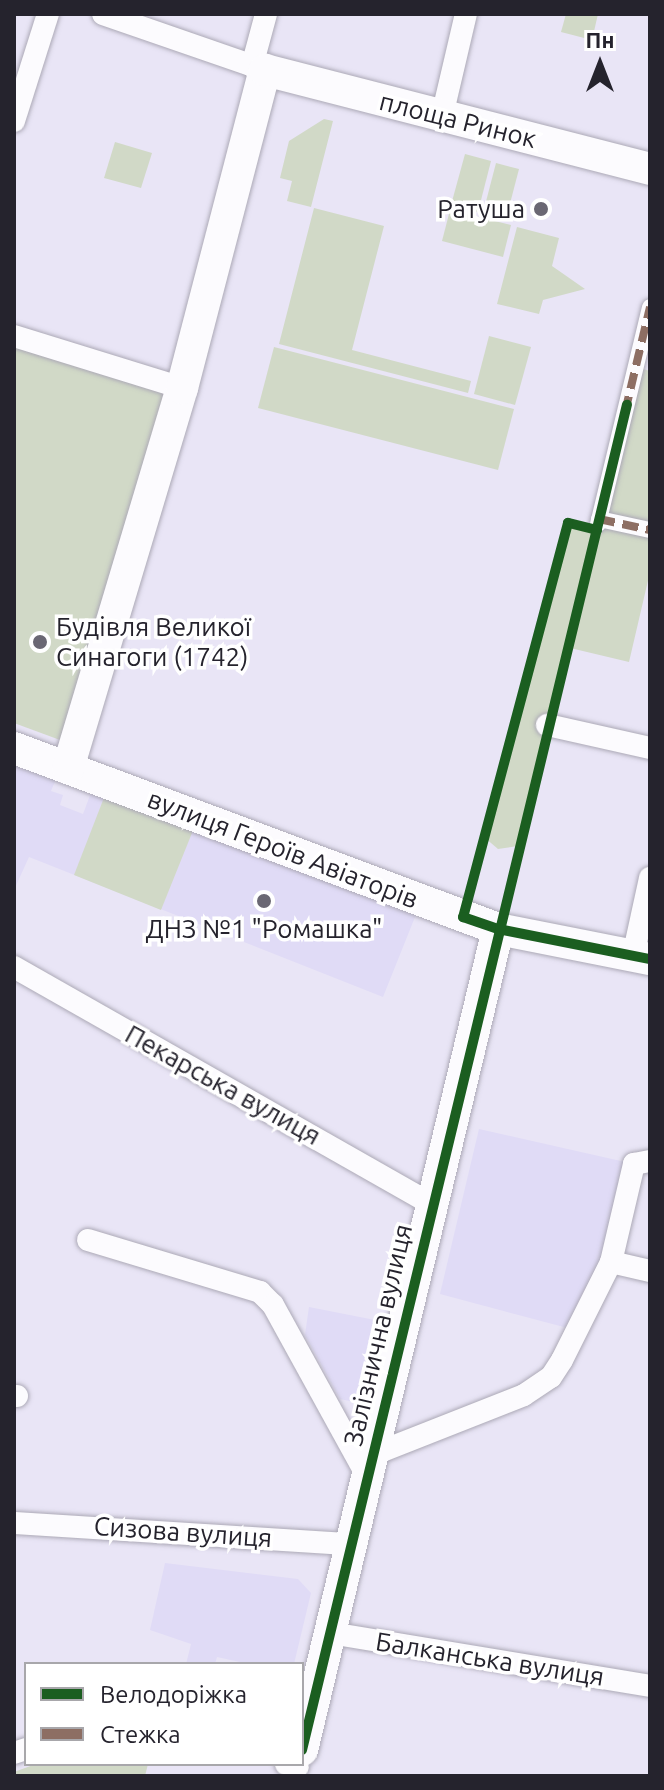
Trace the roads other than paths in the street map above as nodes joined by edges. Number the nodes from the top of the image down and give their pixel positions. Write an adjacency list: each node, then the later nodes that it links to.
1 (48, 14): 7 (street)
2 (103, 14): 5 (street, площа Ринок)
3 (266, 14): 5 (street)
4 (466, 14): 6 (street)
5 (259, 68): 6 (main road, площа Ринок); 12 (main road)
6 (442, 116): 8 (main road, площа Ринок)
7 (14, 121)
8 (650, 169)
9 (650, 307): 11 (street)
10 (14, 336): 12 (street)
11 (643, 369): 13 (street)
12 (182, 388): 17 (main road)
13 (650, 530)
14 (547, 725): 16 (street)
15 (14, 748): 17 (main road, вулиця Героїв Авіаторів)
16 (650, 748)
17 (68, 768): 19 (main road, вулиця Героїв Авіаторів)
18 (650, 878): 20 (street)
19 (498, 929): 20 (main road, вулиця Героїв Авіаторів); 23 (main road, Залізнична вулиця)
20 (642, 957)
21 (14, 967): 23 (street, Пекарська вулиця)
22 (650, 1161): 25 (street)
23 (432, 1204): 27 (main road, Залізнична вулиця)
24 (88, 1240): 27 (street)
25 (611, 1262): 26 (street); 27 (street)
26 (650, 1271)
27 (370, 1465): 29 (main road, Залізнична вулиця)
28 (14, 1523): 29 (street, Сизова вулиця)
29 (351, 1544): 30 (main road, Залізнична вулиця)
30 (330, 1633): 31 (street, Балканська вулиця); 32 (main road, Залізнична вулиця)
31 (650, 1686)
32 (304, 1733)

